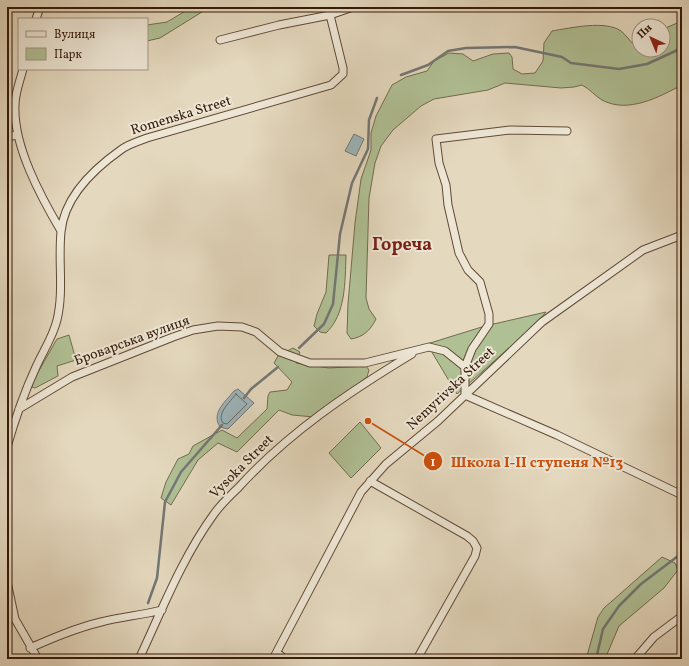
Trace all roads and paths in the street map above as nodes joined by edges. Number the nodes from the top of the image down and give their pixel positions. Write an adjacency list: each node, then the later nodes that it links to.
1 (40, 7): 4 (street)
2 (354, 7): 3 (street)
3 (330, 15): 5 (street); 10 (street, Romenska Street)
4 (36, 18)
5 (220, 40)
6 (23, 70): 8 (street)
7 (567, 130): 13 (street)
8 (17, 135): 9 (street); 10 (street)
9 (7, 137)
10 (61, 231): 15 (street, Romenska Street)
11 (682, 235): 14 (street, Nemyrivska Street)
12 (419, 350): 13 (street, Броварська вулиця); 15 (street, Броварська вулиця); 20 (street, Vysoka Street)
13 (465, 367): 14 (street)
14 (464, 395): 17 (street, Nemyrivska Street); 18 (street)
15 (19, 409): 16 (street, Romenska Street)
16 (7, 447)
17 (370, 481): 23 (street, Nemyrivska Street); 27 (street)
18 (682, 495)
19 (7, 582): 22 (street)
20 (162, 610): 22 (street); 25 (street, Vysoka Street)
21 (682, 616): 28 (street)
22 (30, 648): 24 (street)
23 (275, 656): 26 (street)
24 (38, 659)
25 (139, 659)
26 (284, 659)
27 (417, 659)
28 (635, 659)

